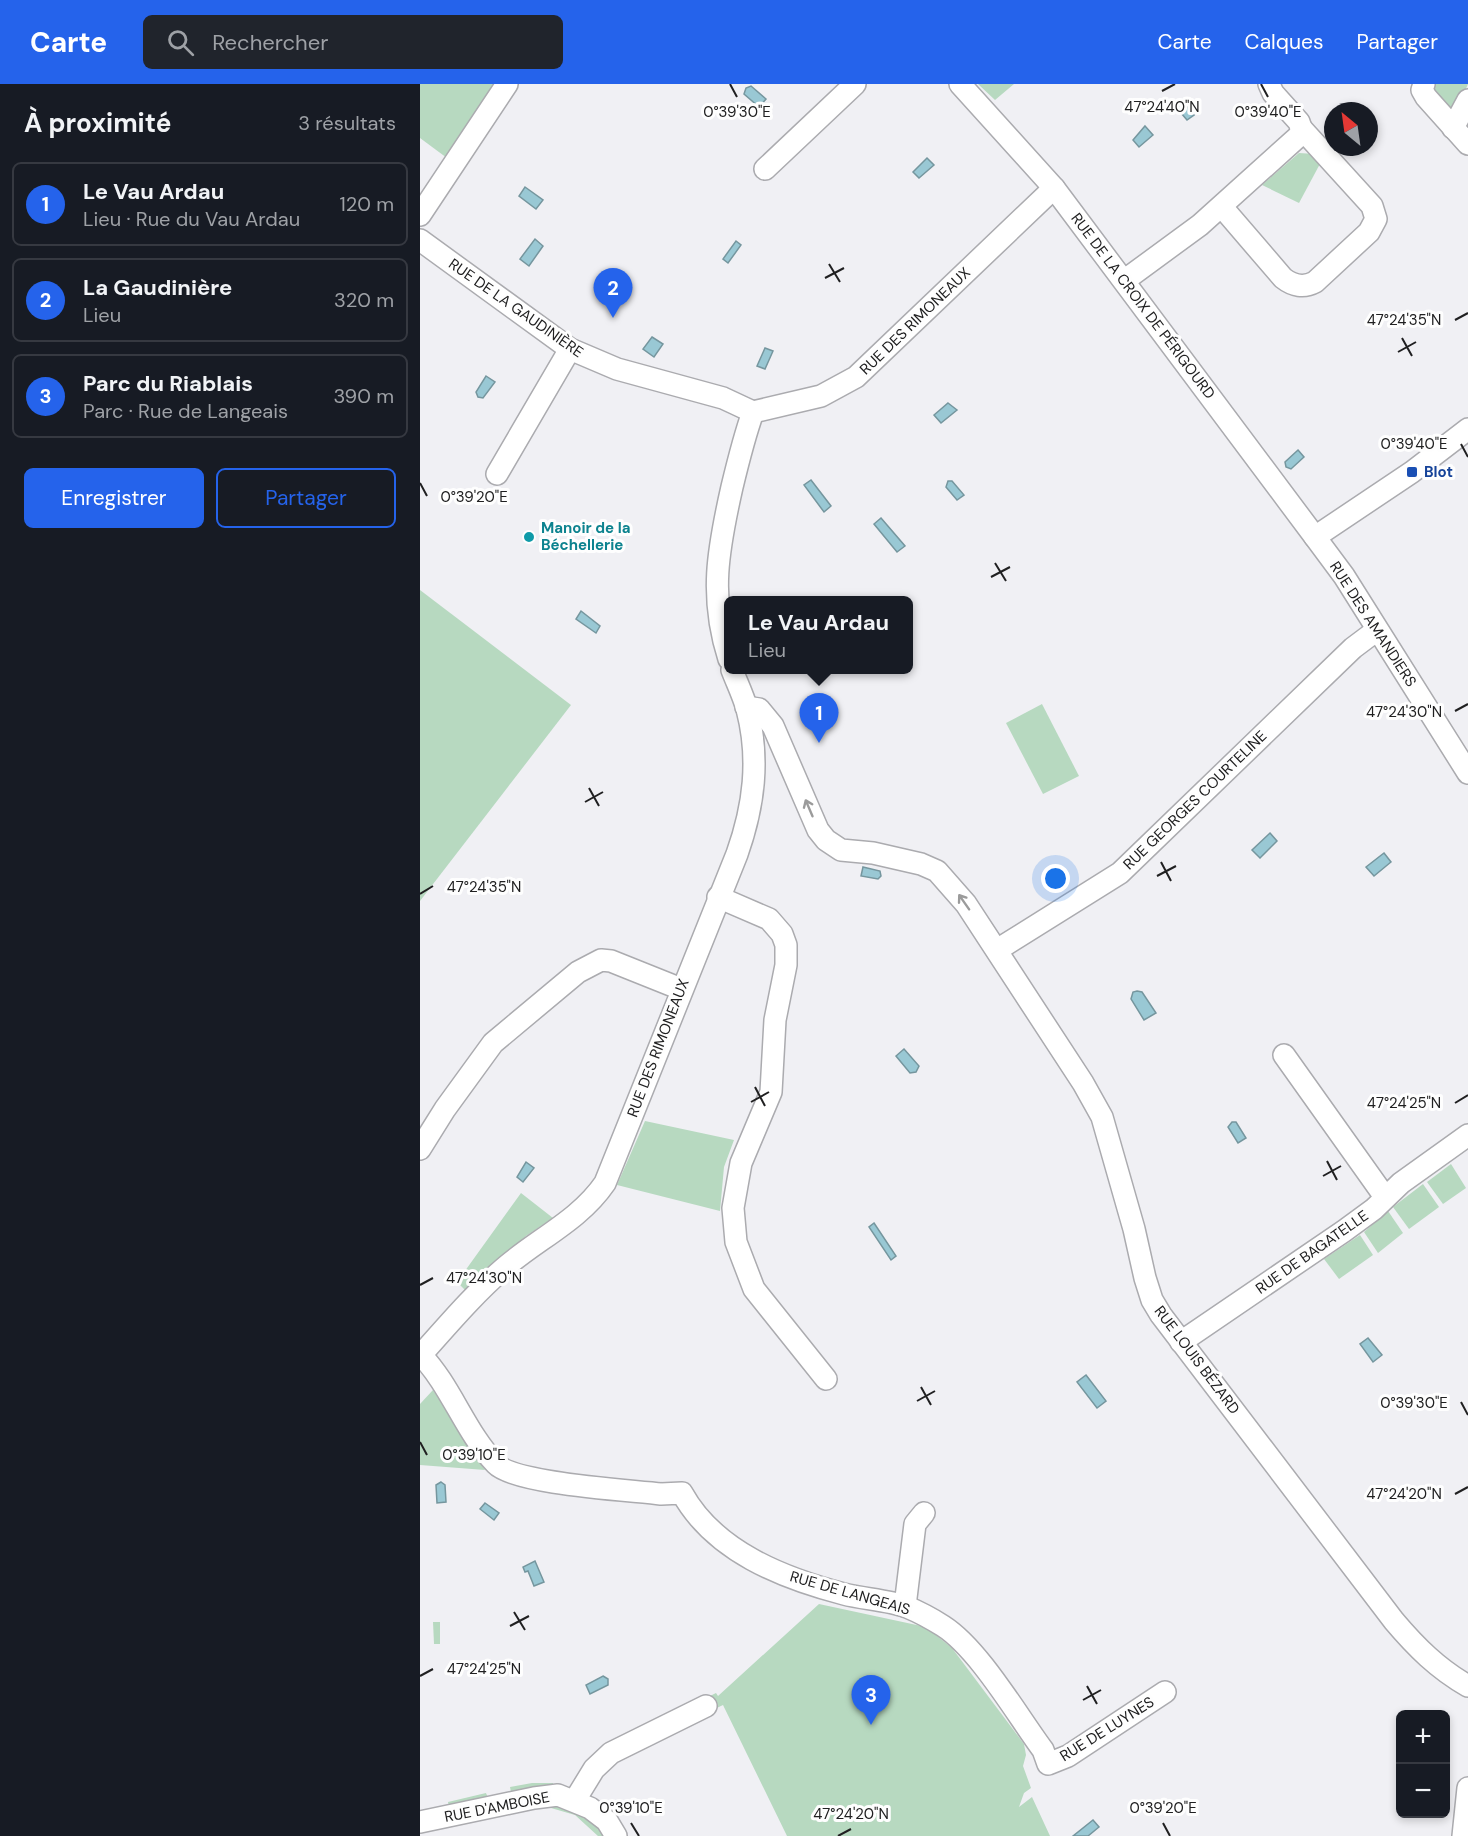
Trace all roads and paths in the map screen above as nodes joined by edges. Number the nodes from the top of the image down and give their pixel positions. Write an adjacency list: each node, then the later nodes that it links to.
1 (507, 84): 13 (street)
2 (855, 84): 10 (street)
3 (960, 84): 11 (street, RUE DE LA CROIX DE PÉRIGOURD)
4 (1269, 84): 7 (street)
5 (1424, 84): 8 (street)
6 (1468, 99): 8 (street)
7 (1302, 128): 12 (street); 12 (street)
8 (1453, 128): 9 (street)
9 (1468, 144)
10 (765, 169)
11 (1054, 188): 15 (street, RUE DE LA CROIX DE PÉRIGOURD); 17 (street, RUE DES RIMONEAUX)
12 (1222, 207): 15 (street)
13 (420, 214)
14 (420, 240): 16 (street, RUE DE LA GAUDINIÈRE)
15 (1125, 280): 20 (street, RUE DE LA CROIX DE PÉRIGOURD)
16 (570, 349): 17 (street, RUE DE LA GAUDINIÈRE); 19 (street)
17 (753, 412): 22 (street)
18 (1468, 429): 20 (street)
19 (497, 474)
20 (1315, 537): 21 (street, RUE DES AMANDIERS)
21 (1377, 630): 25 (street, RUE DES AMANDIERS); 27 (street, RUE GEORGES COURTELINE)
22 (724, 638)
23 (734, 674): 24 (street, RUE DES RIMONEAUX)
24 (746, 707): 26 (street, RUE DES RIMONEAUX); 27 (street, RUE LOUIS BÉZARD, one-way to 24)
25 (1468, 772)
26 (718, 897): 28 (street, RUE DES RIMONEAUX); 35 (street)
27 (997, 950): 33 (street, RUE LOUIS BÉZARD)
28 (681, 988): 31 (street); 34 (street, RUE DES RIMONEAUX)
29 (1284, 1055): 32 (street)
30 (1468, 1135): 32 (street, RUE DE BAGATELLE)
31 (420, 1149)
32 (1385, 1197): 33 (street, RUE DE BAGATELLE)
33 (1181, 1342): 38 (street, RUE LOUIS BÉZARD)
34 (421, 1355): 37 (street, RUE DE LANGEAIS)
35 (826, 1379)
36 (924, 1513): 37 (street)
37 (905, 1606): 41 (street, RUE DE LANGEAIS)
38 (1468, 1686)
39 (1165, 1692): 41 (street, RUE DE LUYNES)
40 (706, 1706): 43 (street)
41 (1048, 1764)
42 (1468, 1788): 46 (street)
43 (574, 1800): 44 (street, RUE D'AMBOISE); 45 (street, RUE D'AMBOISE)
44 (420, 1822)
45 (616, 1836)
46 (1463, 1836)

